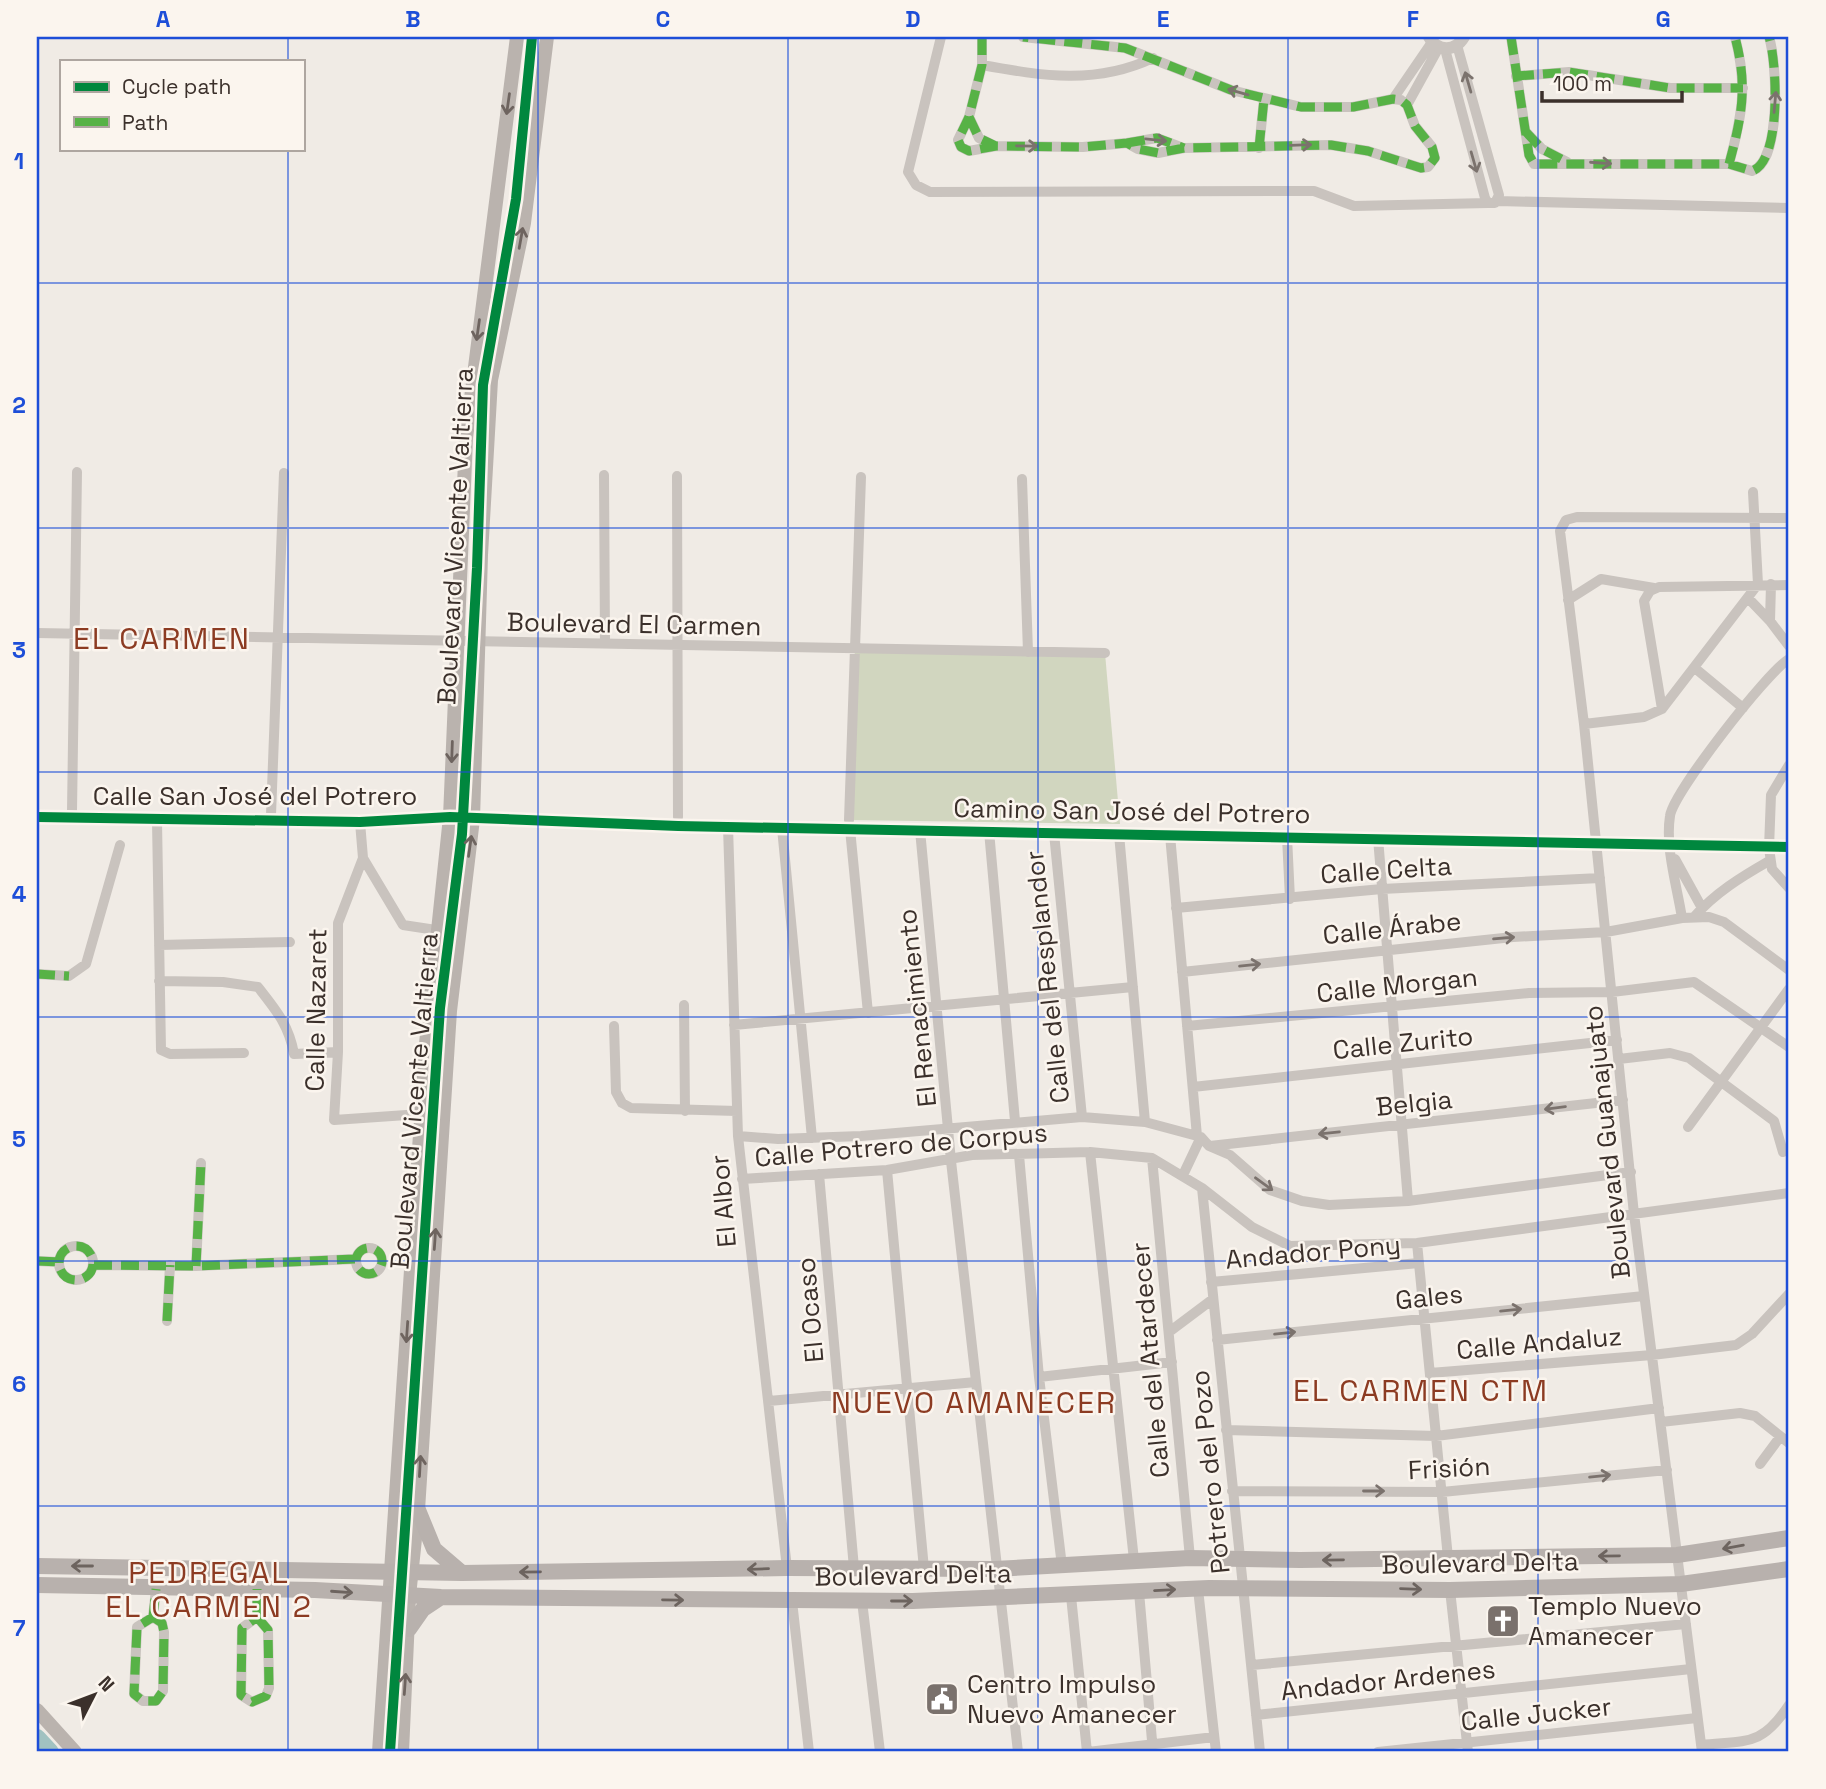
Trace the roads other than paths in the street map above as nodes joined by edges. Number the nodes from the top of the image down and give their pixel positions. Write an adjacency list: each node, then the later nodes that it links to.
1 (517, 37): 46 (main road, Boulevard Vicente Valtierra, one-way to 46)
2 (547, 37): 47 (main road, Boulevard Vicente Valtierra, one-way to 2)
3 (941, 37): 25 (street)
4 (982, 37): 11 (street)
5 (1023, 37): 10 (street)
6 (1511, 37): 12 (street)
7 (1735, 37): 13 (street)
8 (1769, 37): 24 (street, one-way to 8)
9 (1444, 43): 15 (street); 16 (street); 17 (street, one-way to 9); 19 (street)
10 (1153, 58): 11 (street); 14 (street, one-way to 10)
11 (982, 65): 18 (street)
12 (1516, 76): 13 (street); 20 (street)
13 (1743, 89): 24 (street)
14 (1264, 99): 15 (street); 22 (street)
15 (1393, 99): 16 (street)
16 (1408, 105): 22 (street, one-way to 16)
17 (1478, 116): 19 (street); 25 (street)
18 (969, 117): 21 (street); 21 (street)
19 (1462, 118): 25 (street, one-way to 25)
20 (1526, 132): 23 (street); 23 (street)
21 (996, 146): 22 (street, one-way to 22)
22 (1259, 148)
23 (1567, 162): 24 (street, one-way to 24)
24 (1729, 164)
25 (1493, 202): 26 (street)
26 (1789, 208)
27 (77, 472): 44 (street)
28 (284, 473): 45 (street)
29 (604, 475): 48 (street)
30 (677, 476): 49 (street)
31 (861, 477): 51 (street)
32 (1022, 479): 52 (street)
33 (1753, 492): 34 (street)
34 (1755, 517): 35 (street); 36 (street); 41 (street, Boulevard Guanajuato)
35 (1789, 518)
36 (1758, 584): 37 (street); 39 (street); 40 (street)
37 (1771, 584): 38 (street); 42 (street)
38 (1789, 585)
39 (1654, 588): 41 (street); 57 (street)
40 (1748, 598): 42 (street); 55 (street)
41 (1568, 600): 58 (street, Boulevard Guanajuato)
42 (1770, 621): 50 (street)
43 (37, 633): 44 (street, Boulevard El Carmen)
44 (74, 634): 45 (street, Boulevard El Carmen); 60 (street)
45 (278, 635): 46 (street, Boulevard El Carmen); 61 (street)
46 (457, 643): 47 (street, Boulevard El Carmen); 63 (main road, Boulevard Vicente Valtierra, one-way to 63)
47 (478, 643): 48 (street, Boulevard El Carmen); 65 (main road, Boulevard Vicente Valtierra)
48 (605, 644): 49 (street, Boulevard El Carmen)
49 (677, 646): 51 (street, Boulevard El Carmen); 64 (street)
50 (1789, 646)
51 (855, 647): 52 (street, Boulevard El Carmen); 68 (street)
52 (1028, 652): 53 (street, Boulevard El Carmen)
53 (1105, 653)
54 (1789, 659): 56 (street)
55 (1696, 669): 56 (street); 57 (street)
56 (1743, 708): 81 (street)
57 (1662, 709): 58 (street)
58 (1584, 724): 78 (street, Boulevard Guanajuato)
59 (1789, 765): 82 (street)
60 (72, 811)
61 (271, 815)
62 (37, 817): 66 (street, Calle San José del Potrero)
63 (450, 817): 65 (street, Calle San José del Potrero); 67 (street, Calle San José del Potrero); 93 (main road, Boulevard Vicente Valtierra)
64 (678, 817)
65 (473, 819): 69 (street, Camino San José del Potrero); 187 (main road, Boulevard Vicente Valtierra, one-way to 65)
66 (157, 821): 67 (street, Calle San José del Potrero); 96 (street)
67 (360, 822): 83 (street, Calle Nazaret)
68 (849, 824): 70 (street, Camino San José del Potrero); 71 (street, Camino San José del Potrero); 110 (street)
69 (728, 827): 70 (street, Camino San José del Potrero); 112 (street, El Albor)
70 (782, 828): 111 (street)
71 (920, 830): 72 (street, Camino San José del Potrero); 108 (street, El Renacimiento)
72 (989, 831): 73 (street, Camino San José del Potrero); 106 (street)
73 (1054, 833): 74 (street, Camino San José del Potrero); 105 (street, Calle del Resplandor)
74 (1119, 834): 75 (street, Camino San José del Potrero); 102 (street)
75 (1170, 835): 76 (street, Camino San José del Potrero); 89 (street)
76 (1287, 837): 77 (street, Camino San José del Potrero); 88 (street)
77 (1378, 838): 78 (street, Camino San José del Potrero); 87 (street)
78 (1596, 843): 81 (street, Camino San José del Potrero); 85 (street, Boulevard Guanajuato)
79 (120, 845): 100 (street)
80 (1789, 847): 82 (street, Camino San José del Potrero)
81 (1671, 848): 82 (street, Camino San José del Potrero); 90 (street); 92 (street)
82 (1769, 848): 84 (street)
83 (363, 858): 93 (street); 118 (street, Calle Nazaret)
84 (1769, 861): 86 (street); 90 (street)
85 (1600, 878): 87 (street, Calle Celta); 94 (street, Boulevard Guanajuato)
86 (1789, 888)
87 (1382, 889): 88 (street, Calle Celta); 97 (street)
88 (1290, 899): 89 (street, Calle Celta)
89 (1176, 908): 99 (street)
90 (1702, 908): 91 (street)
91 (1694, 917): 92 (street, Calle Árabe); 98 (street, Calle Árabe)
92 (1682, 918): 94 (street, Calle Árabe)
93 (436, 930): 127 (main road, Boulevard Vicente Valtierra)
94 (1606, 932): 97 (street, Calle Árabe, one-way to 94); 104 (street, Boulevard Guanajuato)
95 (290, 942): 96 (street)
96 (159, 945): 101 (street)
97 (1387, 949): 99 (street, Calle Árabe, one-way to 97); 109 (street)
98 (1789, 970)
99 (1182, 972): 114 (street)
100 (37, 974)
101 (159, 981): 118 (street); 119 (street)
102 (1133, 988): 105 (street); 130 (street)
103 (1789, 989): 115 (street)
104 (1612, 992): 109 (street, Calle Morgan); 115 (street, Calle Morgan); 116 (street, Boulevard Guanajuato)
105 (1070, 993): 106 (street); 128 (street, Calle del Resplandor)
106 (1004, 1000): 108 (street); 129 (street)
107 (684, 1004): 125 (street)
108 (937, 1006): 110 (street); 133 (street, El Renacimiento)
109 (1392, 1006): 114 (street, Calle Morgan); 121 (street)
110 (868, 1013): 111 (street)
111 (800, 1019): 112 (street); 136 (street)
112 (734, 1025): 126 (street, El Albor)
113 (614, 1026): 125 (street)
114 (1187, 1026): 123 (street)
115 (1762, 1030): 117 (street, Calle Morgan); 122 (street)
116 (1617, 1040): 120 (street, Boulevard Guanajuato); 121 (street, Calle Zurito)
117 (1789, 1047)
118 (338, 1052): 127 (street, Calle Nazaret)
119 (244, 1053)
120 (1619, 1059): 122 (street); 124 (street, Boulevard Guanajuato)
121 (1397, 1065): 123 (street, Calle Zurito); 131 (street)
122 (1721, 1084): 132 (street); 139 (street)
123 (1193, 1087): 135 (street)
124 (1623, 1100): 131 (street, Belgia, one-way to 131); 145 (street, Boulevard Guanajuato)
125 (685, 1111): 126 (street)
126 (737, 1111): 134 (street, El Albor)
127 (421, 1114): 204 (main road, Boulevard Vicente Valtierra, one-way to 204)
128 (1083, 1117): 129 (street); 130 (street)
129 (1015, 1121): 133 (street)
130 (1145, 1122): 135 (street)
131 (1402, 1126): 137 (street, Belgia, one-way to 137); 151 (street)
132 (1688, 1127)
133 (950, 1130): 136 (street); 141 (street, El Renacimiento)
134 (738, 1136): 136 (street); 148 (street, El Albor)
135 (1199, 1136): 137 (street); 147 (street)
136 (812, 1138)
137 (1209, 1146): 151 (street, one-way to 151)
138 (1090, 1152): 140 (street, Calle Potrero de Corpus); 142 (street, Calle Potrero de Corpus); 171 (street)
139 (1783, 1152)
140 (1019, 1155): 141 (street, Calle Potrero de Corpus); 173 (street)
141 (951, 1156): 144 (street, Calle Potrero de Corpus); 174 (street, El Renacimiento)
142 (1152, 1158): 147 (street, Calle Potrero de Corpus); 167 (street, Calle del Atardecer)
143 (201, 1163): 160 (street)
144 (887, 1170): 146 (street, Calle Potrero de Corpus); 175 (street)
145 (1631, 1172): 151 (street); 152 (street, Boulevard Guanajuato)
146 (818, 1174): 148 (street, Calle Potrero de Corpus); 176 (street, El Ocaso)
147 (1183, 1175): 149 (street, Calle Potrero de Corpus)
148 (742, 1179): 177 (street, El Albor)
149 (1202, 1188): 153 (street, Calle Potrero de Corpus); 161 (street, Potrero del Pozo)
150 (1789, 1193): 152 (street, Calle Potrero de Corpus)
151 (1408, 1201)
152 (1634, 1209): 153 (street, Calle Potrero de Corpus); 163 (street, Boulevard Guanajuato)
153 (1417, 1243): 157 (street)
154 (355, 1259): 160 (street)
155 (37, 1261): 156 (street)
156 (59, 1262): 158 (street); 158 (street)
157 (1419, 1263): 161 (street, Andador Pony); 165 (street)
158 (94, 1265): 159 (street)
159 (170, 1265): 160 (street); 166 (street)
160 (196, 1266)
161 (1212, 1282): 164 (street, Potrero del Pozo)
162 (1789, 1294): 169 (street, Calle Andaluz)
163 (1644, 1296): 165 (street, Gales, one-way to 163); 169 (street, Boulevard Guanajuato)
164 (1213, 1299): 167 (street); 168 (street, Potrero del Pozo)
165 (1424, 1319): 168 (street, Gales, one-way to 165); 172 (street)
166 (167, 1321)
167 (1169, 1332): 170 (street, Calle del Atardecer)
168 (1217, 1340): 180 (street, Potrero del Pozo)
169 (1652, 1355): 172 (street, Calle Andaluz); 178 (street, Boulevard Guanajuato)
170 (1172, 1362): 171 (street); 190 (street, Calle del Atardecer)
171 (1113, 1369): 173 (street); 193 (street)
172 (1430, 1373): 181 (street)
173 (1039, 1377): 195 (street)
174 (976, 1382): 175 (street); 200 (street, El Renacimiento)
175 (907, 1389): 176 (street); 199 (street)
176 (839, 1395): 177 (street); 198 (street, El Ocaso)
177 (769, 1401): 197 (street, El Albor)
178 (1659, 1408): 179 (street, Boulevard Guanajuato); 181 (street)
179 (1661, 1422): 182 (street); 184 (street, Boulevard Guanajuato)
180 (1226, 1430): 181 (street); 185 (street, Potrero del Pozo)
181 (1436, 1436): 186 (street)
182 (1785, 1440): 183 (street)
183 (1760, 1464)
184 (1667, 1470): 186 (street, Frisión, one-way to 184); 189 (street, Boulevard Guanajuato)
185 (1232, 1491): 186 (street, Frisión, one-way to 186); 192 (street, Potrero del Pozo)
186 (1442, 1492): 191 (street)
187 (418, 1510): 206 (main road, Boulevard Vicente Valtierra); 207 (main road)
188 (1789, 1538): 189 (main road, Boulevard Delta, one-way to 189)
189 (1677, 1555): 191 (main road, Boulevard Delta, one-way to 191); 208 (street, Boulevard Guanajuato)
190 (1190, 1558): 192 (main road, Boulevard Delta); 193 (main road, Boulevard Delta)
191 (1448, 1558): 192 (main road, Boulevard Delta, one-way to 192)
192 (1238, 1559): 215 (street, Potrero del Pozo)
193 (1134, 1560): 195 (main road, Boulevard Delta)
194 (37, 1566): 196 (main road, Boulevard Delta, one-way to 194)
195 (1062, 1566): 200 (main road, Boulevard Delta)
196 (175, 1567): 202 (main road, Boulevard Delta); 212 (main road)
197 (787, 1568): 198 (main road, Boulevard Delta); 205 (main road, Boulevard Delta, one-way to 205)
198 (854, 1568): 199 (main road, Boulevard Delta)
199 (924, 1569): 200 (main road, Boulevard Delta)
200 (995, 1569): 223 (street, El Renacimiento)
201 (1789, 1569): 208 (main road, Boulevard Delta)
202 (316, 1570): 204 (main road, Boulevard Delta); 214 (main road)
203 (636, 1570): 205 (main road, Boulevard Delta); 207 (main road, Boulevard Delta, one-way to 207); 222 (main road)
204 (393, 1571): 206 (main road, Boulevard Delta); 218 (main road, Boulevard Vicente Valtierra)
205 (719, 1571): 224 (main road)
206 (411, 1572): 207 (main road, Boulevard Delta); 219 (main road, Boulevard Vicente Valtierra)
207 (462, 1573)
208 (1681, 1584): 216 (main road, Boulevard Delta); 229 (street, Boulevard Guanajuato)
209 (37, 1585): 211 (main road, Boulevard Delta)
210 (1198, 1588): 215 (main road, Boulevard Delta); 217 (main road, Boulevard Delta, one-way to 210); 239 (street)
211 (156, 1589): 212 (main road, Boulevard Delta); 227 (street)
212 (176, 1589): 213 (main road, Boulevard Delta)
213 (257, 1589): 214 (main road, Boulevard Delta); 228 (street)
214 (315, 1590): 218 (main road, Boulevard Delta, one-way to 218)
215 (1244, 1590): 216 (main road, Boulevard Delta, one-way to 216); 232 (street, Potrero del Pozo)
216 (1450, 1590): 231 (street)
217 (1139, 1592): 220 (main road, Boulevard Delta); 241 (street)
218 (391, 1595): 219 (main road, Boulevard Delta); 244 (main road, Boulevard Vicente Valtierra)
219 (409, 1596): 221 (main road, Boulevard Delta); 230 (main road, Boulevard Vicente Valtierra)
220 (1071, 1596): 223 (main road, Boulevard Delta); 249 (street)
221 (442, 1597): 222 (main road, Boulevard Delta); 230 (main road)
222 (627, 1599): 224 (main road, Boulevard Delta, one-way to 224)
223 (999, 1599): 226 (main road, Boulevard Delta, one-way to 223); 248 (street, El Renacimiento)
224 (723, 1601): 225 (main road, Boulevard Delta)
225 (792, 1601): 226 (main road, Boulevard Delta); 246 (street)
226 (862, 1601): 247 (street)
227 (153, 1617): 227 (street)
228 (257, 1617): 228 (street)
229 (1686, 1624): 231 (street); 233 (street, Boulevard Guanajuato)
230 (408, 1629): 245 (main road, Boulevard Vicente Valtierra, one-way to 230)
231 (1456, 1648): 232 (street); 234 (street)
232 (1252, 1665): 237 (street, Potrero del Pozo)
233 (1691, 1669): 234 (street, Andador Ardenes); 238 (street, Boulevard Guanajuato)
234 (1461, 1694): 237 (street, Andador Ardenes); 240 (street)
235 (1789, 1705): 242 (street)
236 (37, 1710): 243 (main road)
237 (1256, 1715): 251 (street, Potrero del Pozo)
238 (1698, 1718): 240 (street, Calle Jucker); 242 (street, Boulevard Guanajuato)
239 (1214, 1737): 241 (street); 250 (street)
240 (1467, 1748): 252 (street, Calle Jucker)
241 (1153, 1749): 249 (street)
242 (1701, 1749)
243 (75, 1752)
244 (379, 1752)
245 (402, 1752)
246 (809, 1752)
247 (880, 1752)
248 (1018, 1752)
249 (1088, 1752)
250 (1216, 1752)
251 (1260, 1752)
252 (1378, 1752)

